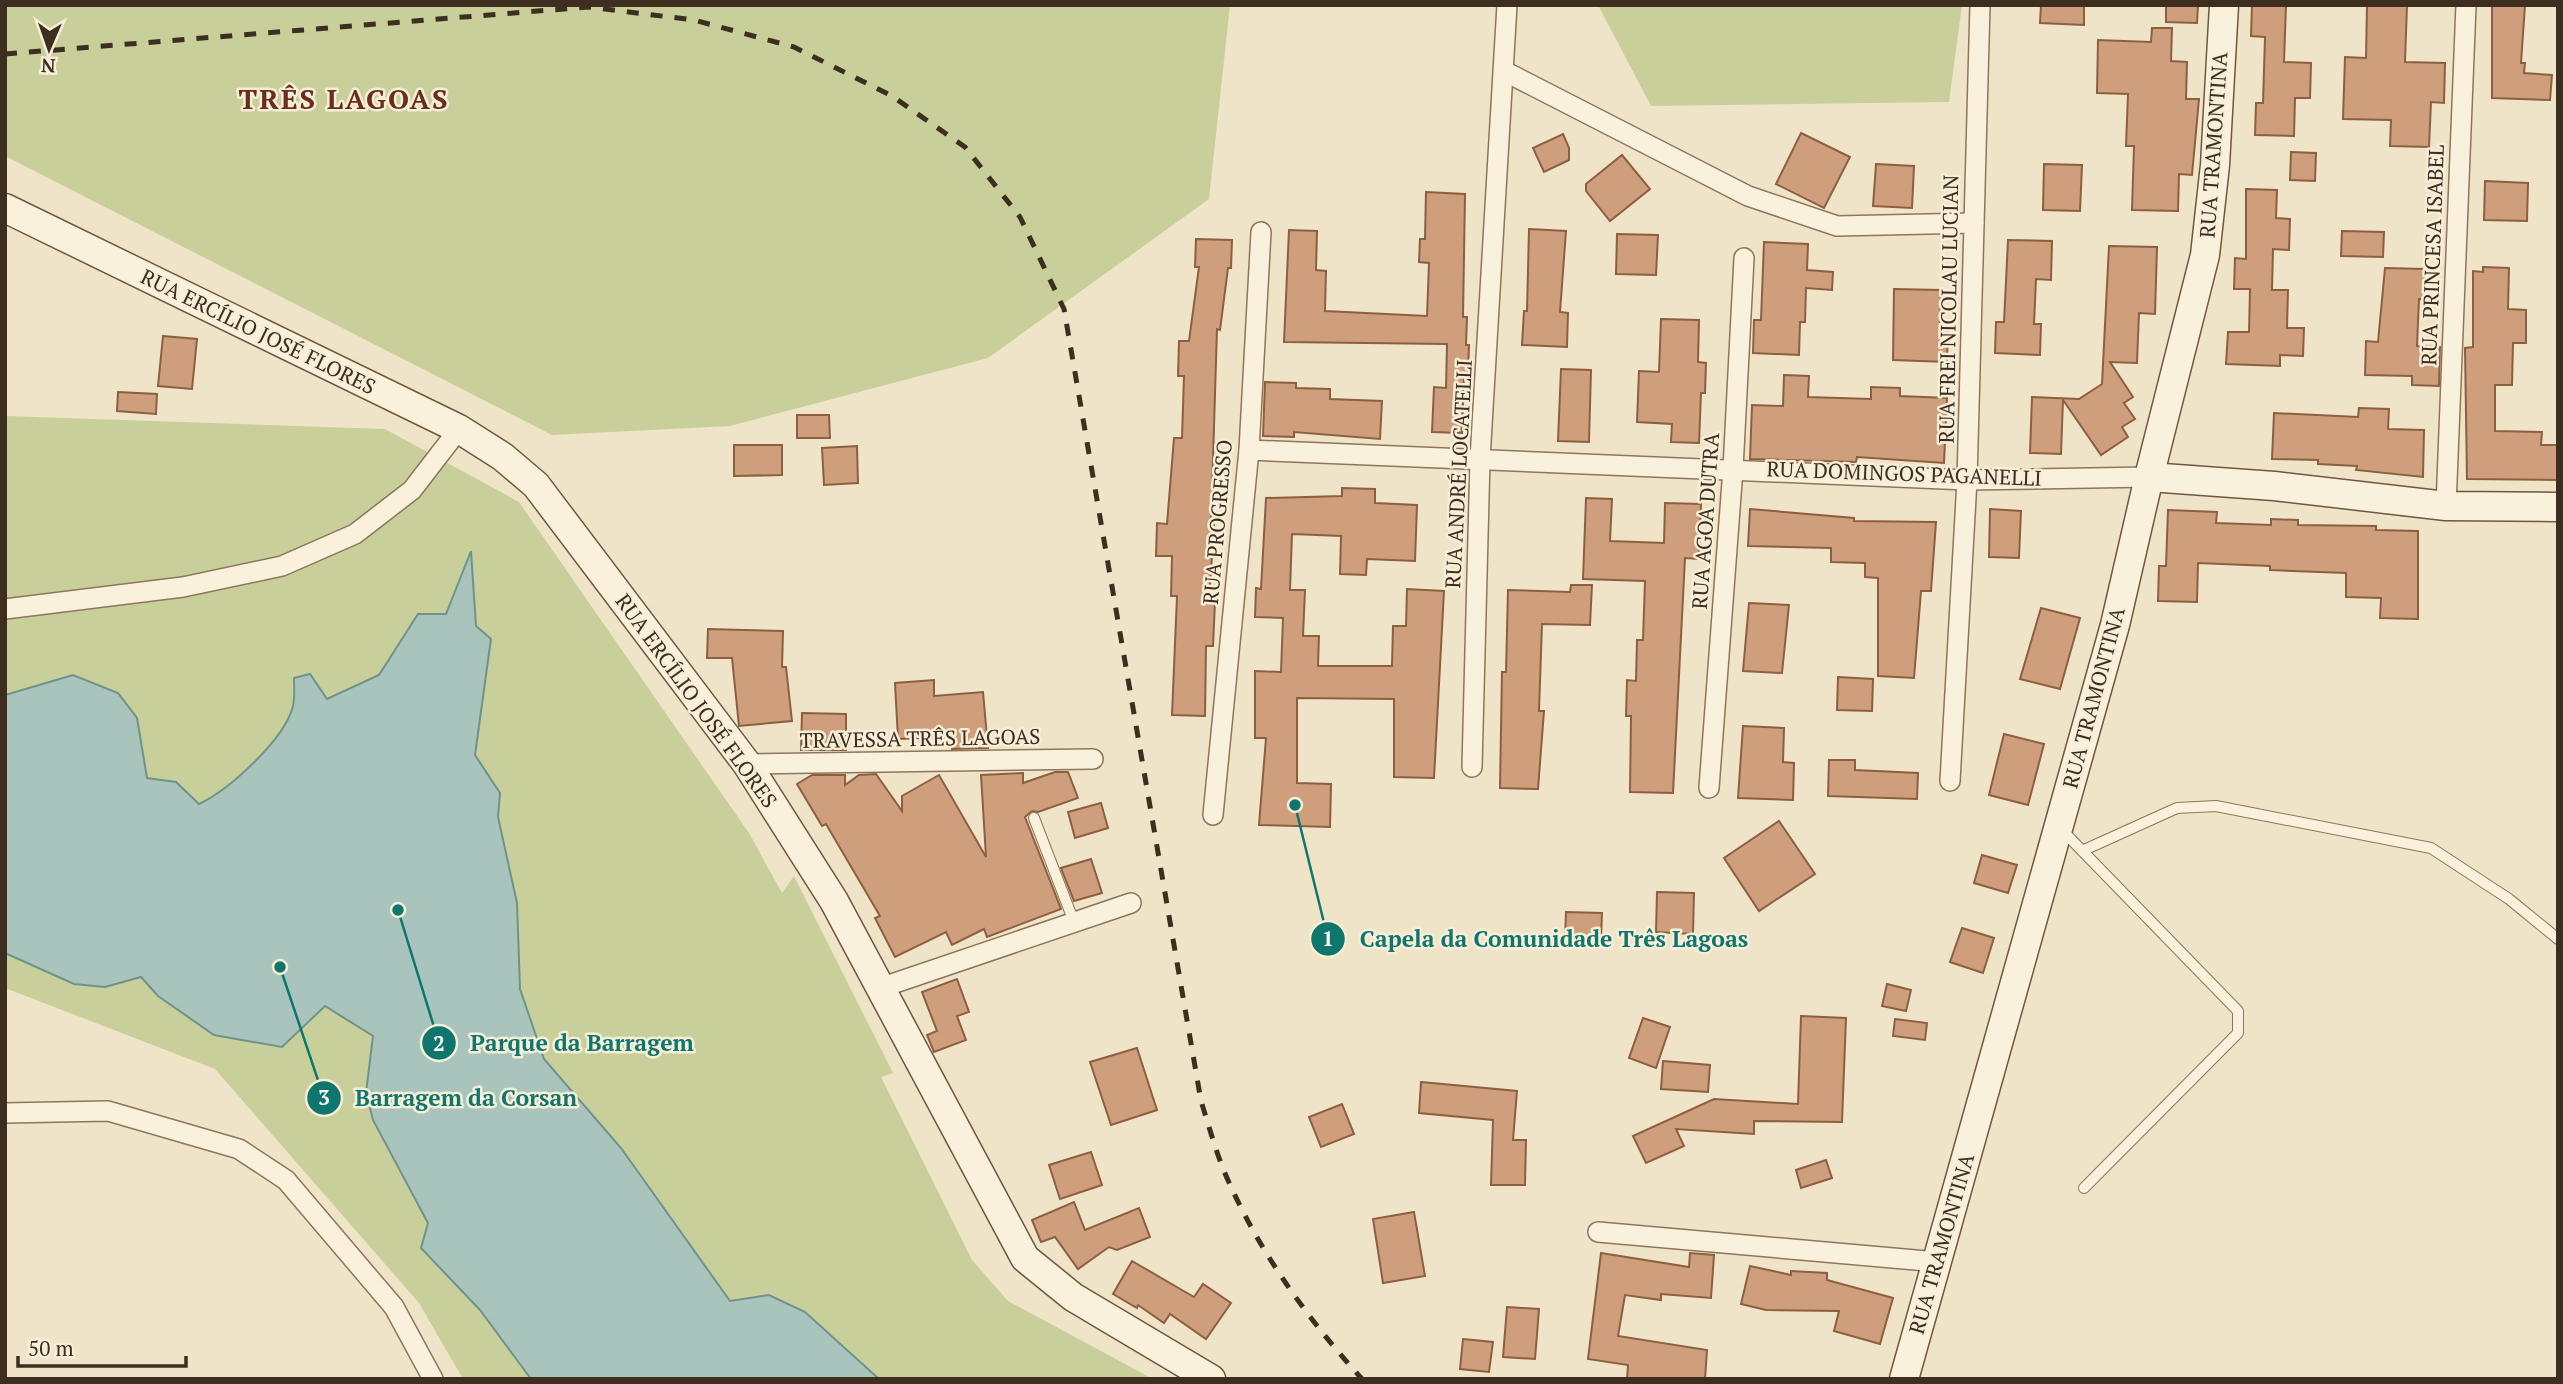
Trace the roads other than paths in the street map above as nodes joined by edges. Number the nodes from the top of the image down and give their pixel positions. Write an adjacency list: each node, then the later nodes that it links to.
1 (1507, 5): 5 (street, RUA ANDRÉ LOCATELLI)
2 (1980, 5): 7 (street, RUA FREI NICOLAU LUCIAN)
3 (2224, 5): 14 (street, RUA TRAMONTINA)
4 (2466, 5): 16 (street, RUA PRINCESA ISABEL)
5 (1504, 71): 7 (street); 12 (street, RUA ANDRÉ LOCATELLI)
6 (5, 208): 10 (street, RUA ERCÍLIO JOSÉ FLORES)
7 (1974, 223): 15 (street, RUA FREI NICOLAU LUCIAN)
8 (1261, 232): 11 (street, RUA PROGRESSO)
9 (1744, 258): 13 (street, RUA AGOA DUTRA)
10 (459, 429): 18 (street); 20 (street, RUA ERCÍLIO JOSÉ FLORES)
11 (1249, 450): 12 (street, RUA DOMINGOS PAGANELLI); 24 (street, RUA PROGRESSO)
12 (1480, 459): 13 (street, RUA DOMINGOS PAGANELLI); 21 (street, RUA ANDRÉ LOCATELLI)
13 (1733, 469): 15 (street, RUA DOMINGOS PAGANELLI); 23 (street, RUA AGOA DUTRA)
14 (2148, 477): 15 (street, RUA DOMINGOS PAGANELLI); 16 (street, RUA DOMINGOS PAGANELLI); 26 (street, RUA TRAMONTINA)
15 (1968, 480): 22 (street, RUA FREI NICOLAU LUCIAN)
16 (2446, 506): 17 (street, RUA DOMINGOS PAGANELLI)
17 (2558, 507)
18 (5, 609)
19 (1093, 760): 20 (street, TRAVESSA TRÊS LAGOAS)
20 (747, 764): 31 (street, RUA ERCÍLIO JOSÉ FLORES)
21 (1472, 767)
22 (1950, 781)
23 (1709, 788)
24 (1213, 815)
25 (1034, 818): 29 (lane)
26 (2059, 827): 27 (lane); 35 (street, RUA TRAMONTINA)
27 (2084, 850): 30 (lane); 33 (lane)
28 (1130, 903): 29 (street)
29 (1074, 922): 31 (street)
30 (2558, 939)
31 (880, 988): 37 (street, RUA ERCÍLIO JOSÉ FLORES)
32 (5, 1113): 36 (street)
33 (2084, 1188)
34 (1598, 1232): 35 (street)
35 (1938, 1262): 38 (street, RUA TRAMONTINA)
36 (433, 1379)
37 (1210, 1379)
38 (1904, 1379)

